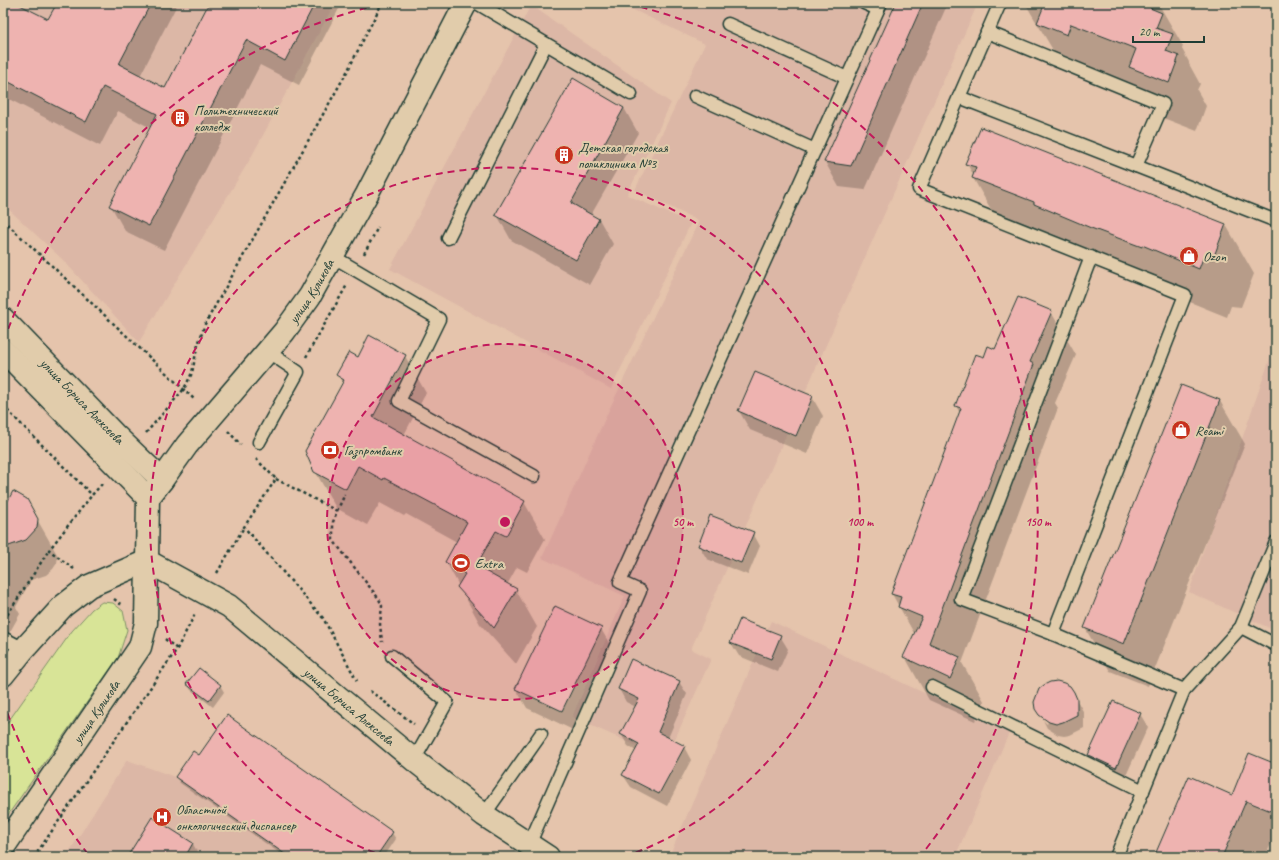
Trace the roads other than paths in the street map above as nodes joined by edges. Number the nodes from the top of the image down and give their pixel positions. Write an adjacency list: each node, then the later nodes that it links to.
1 (466, 3): 17 (main road, улица Куликова)
2 (477, 3): 8 (lane)
3 (864, 3): 5 (lane)
4 (1000, 3): 7 (lane)
5 (879, 6): 9 (lane)
6 (728, 24): 9 (lane)
7 (987, 32): 12 (lane); 14 (lane)
8 (546, 44): 10 (lane); 16 (lane)
9 (847, 78): 13 (lane)
10 (631, 94)
11 (695, 96): 13 (lane)
12 (959, 97): 14 (lane); 18 (lane)
13 (815, 150): 41 (lane)
14 (1136, 166): 15 (lane)
15 (1276, 221)
16 (448, 238)
17 (332, 256): 21 (main road, улица Куликова); 23 (lane)
18 (1091, 257): 29 (lane); 29 (lane)
19 (3, 319): 24 (main road, улица Бориса Алексеева)
20 (3, 350): 25 (main road)
21 (267, 351): 22 (lane); 24 (main road, улица Куликова)
22 (259, 442)
23 (534, 476)
24 (162, 480): 25 (main road, улица Куликова)
25 (148, 498): 27 (main road, улица Куликова)
26 (1276, 542): 28 (lane)
27 (146, 560): 32 (main road); 38 (main road, улица Бориса Алексеева); 42 (main road, улица Куликова)
28 (1241, 626): 31 (lane); 36 (lane)
29 (1053, 634): 36 (lane)
30 (3, 638): 32 (lane)
31 (1276, 645)
32 (24, 649): 34 (main road)
33 (392, 656): 38 (lane)
34 (3, 675)
35 (932, 687): 39 (lane)
36 (1184, 690): 39 (lane)
37 (541, 734): 40 (lane)
38 (414, 760): 40 (main road, улица Бориса Алексеева)
39 (1144, 791): 44 (lane)
40 (484, 815): 41 (main road, улица Бориса Алексеева)
41 (529, 845): 43 (main road, улица Бориса Алексеева)
42 (3, 848)
43 (548, 857)
44 (1116, 857)

